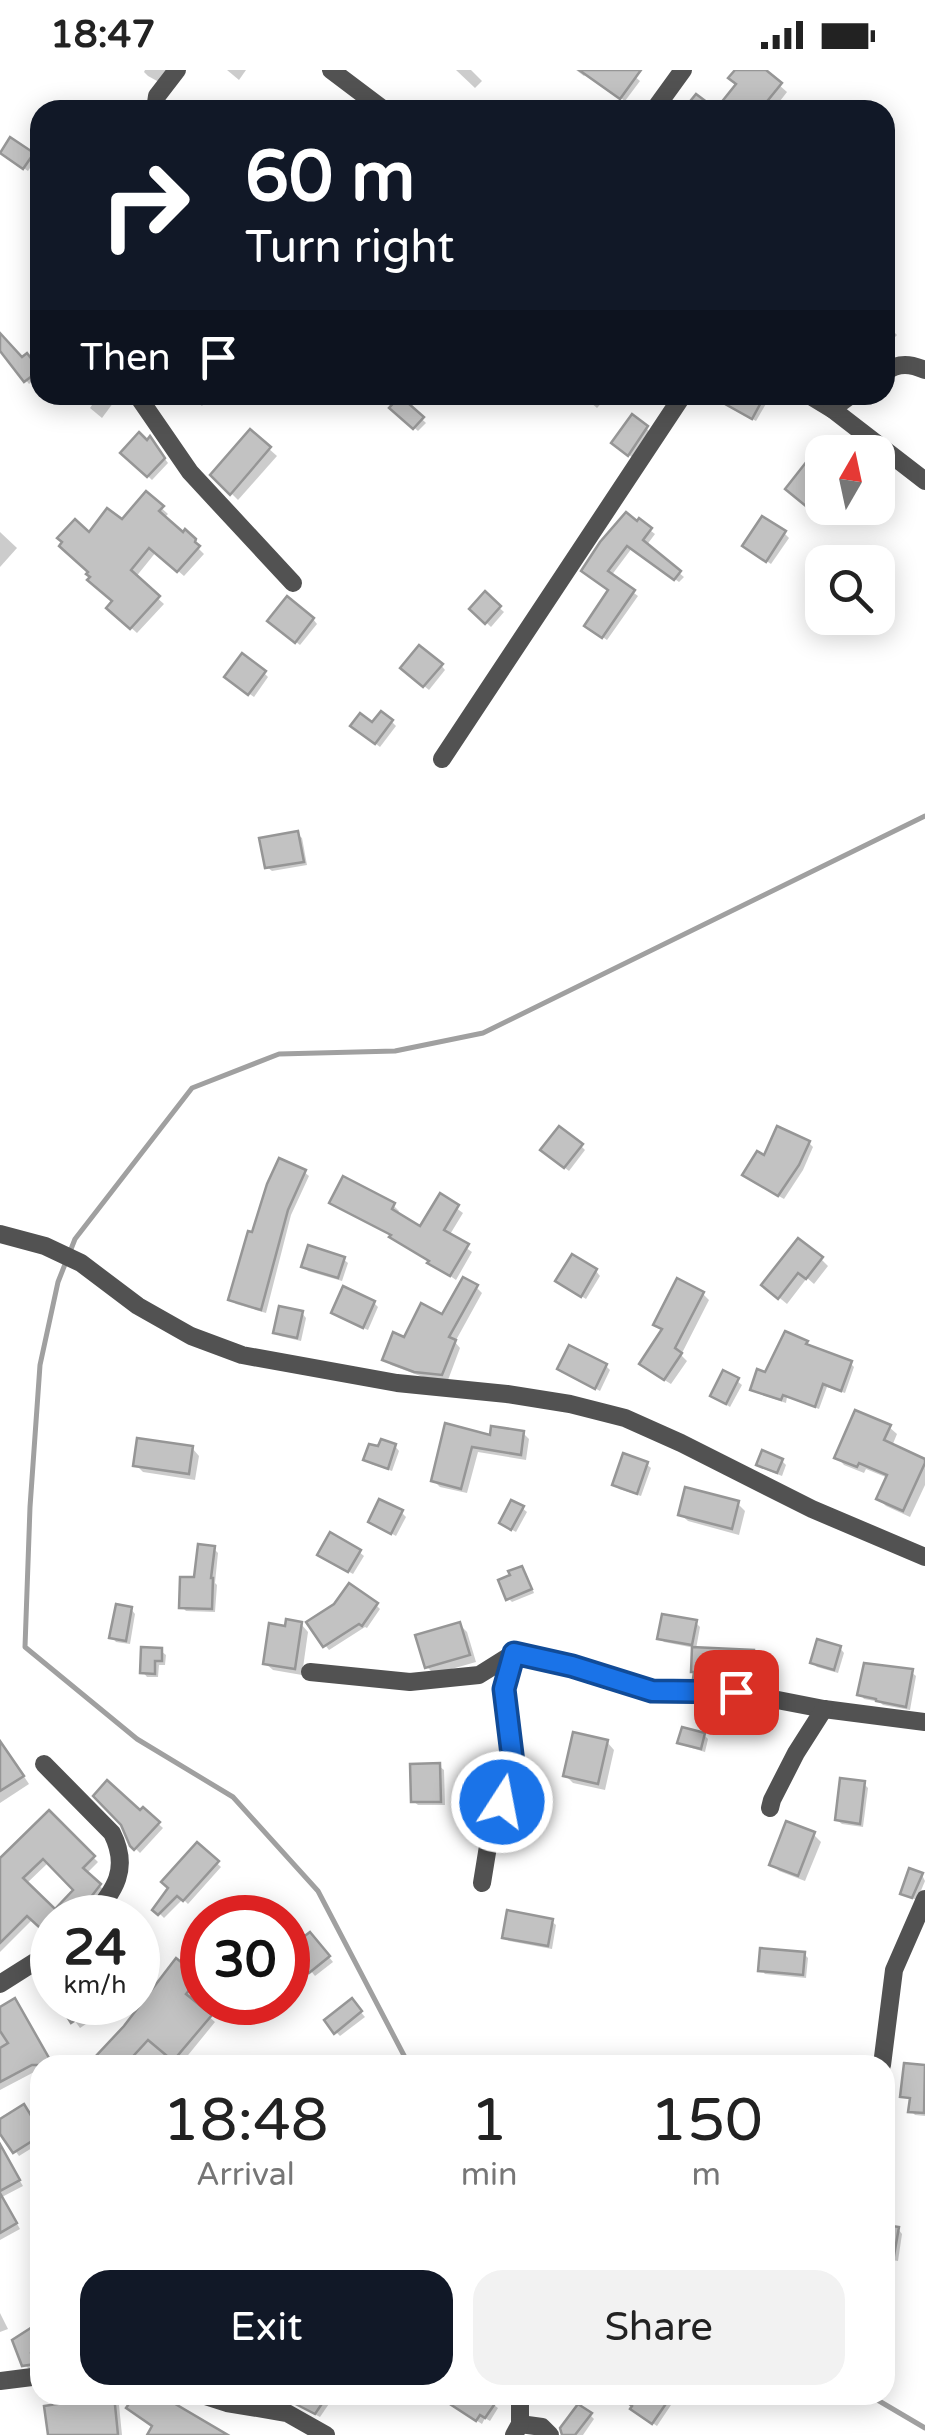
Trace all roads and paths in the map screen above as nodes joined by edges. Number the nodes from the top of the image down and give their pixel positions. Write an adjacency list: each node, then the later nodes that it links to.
1 (177, 70): 4 (street)
2 (331, 70): 5 (street)
3 (683, 70): 6 (street)
4 (156, 100)
5 (371, 100)
6 (661, 100)
7 (895, 367): 8 (street)
8 (925, 370)
9 (143, 405): 15 (street)
10 (676, 405): 16 (street)
11 (825, 405): 13 (street)
12 (837, 405): 13 (street)
13 (832, 409): 14 (street)
14 (925, 481)
15 (292, 583)
16 (442, 759)
17 (0, 1234): 18 (street)
18 (925, 1558)
19 (514, 1653): 20 (street); 21 (street); 25 (street)
20 (310, 1672)
21 (824, 1708): 22 (street); 24 (street)
22 (925, 1722)
23 (44, 1764): 26 (street)
24 (770, 1808)
25 (482, 1883)
26 (111, 1895)
27 (925, 1899): 30 (street)
28 (30, 1965): 29 (street)
29 (0, 1984)
30 (883, 2055)
31 (30, 2377): 32 (street)
32 (0, 2381)
33 (239, 2405): 35 (street)
34 (517, 2429): 36 (street)
35 (326, 2435)
36 (550, 2435)

